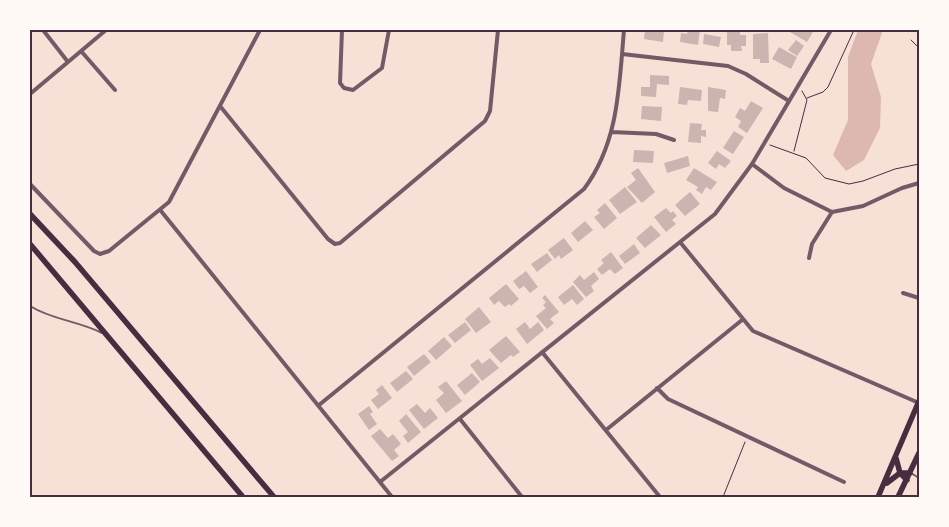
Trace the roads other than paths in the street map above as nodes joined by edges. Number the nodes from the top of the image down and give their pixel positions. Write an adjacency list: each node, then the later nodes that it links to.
1 (43, 30): 12 (street)
2 (106, 30): 10 (street)
3 (260, 30): 16 (street)
4 (342, 30): 5 (street)
5 (389, 30)
6 (498, 30): 16 (street)
7 (617, 30): 8 (street)
8 (624, 30): 11 (street)
9 (831, 30): 15 (street)
10 (81, 51): 12 (street); 13 (street)
11 (622, 54): 15 (street); 17 (street)
12 (68, 62): 14 (street)
13 (115, 90)
14 (30, 94)
15 (789, 101): 19 (street)
16 (220, 106): 22 (street)
17 (612, 132): 18 (street); 36 (street)
18 (674, 140)
19 (752, 164): 23 (street); 25 (street)
20 (919, 183): 23 (street)
21 (30, 184): 22 (street)
22 (161, 211): 36 (street)
23 (832, 212): 27 (street)
24 (30, 214): 49 (main road)
25 (680, 242): 31 (street); 33 (street)
26 (30, 244): 32 (main road)
27 (809, 258)
28 (903, 293): 29 (street)
29 (919, 298)
30 (30, 306): 32 (lane)
31 (742, 320): 34 (street); 35 (street)
32 (110, 338): 48 (main road)
33 (542, 352): 37 (street); 38 (street)
34 (657, 388): 38 (street); 46 (street)
35 (919, 402): 40 (main road)
36 (319, 405): 45 (street)
37 (460, 419): 45 (street); 51 (street)
38 (606, 430): 52 (street)
39 (919, 453): 43 (main road)
40 (896, 458): 42 (main road); 47 (main road)
41 (919, 459): 43 (main road)
42 (900, 473): 43 (main road); 44 (main road); 47 (main road)
43 (915, 476): 44 (main road)
44 (907, 480): 53 (main road)
45 (380, 482): 50 (street)
46 (844, 482)
47 (878, 496)
48 (243, 497)
49 (274, 497)
50 (392, 497)
51 (522, 497)
52 (660, 497)
53 (898, 497)

